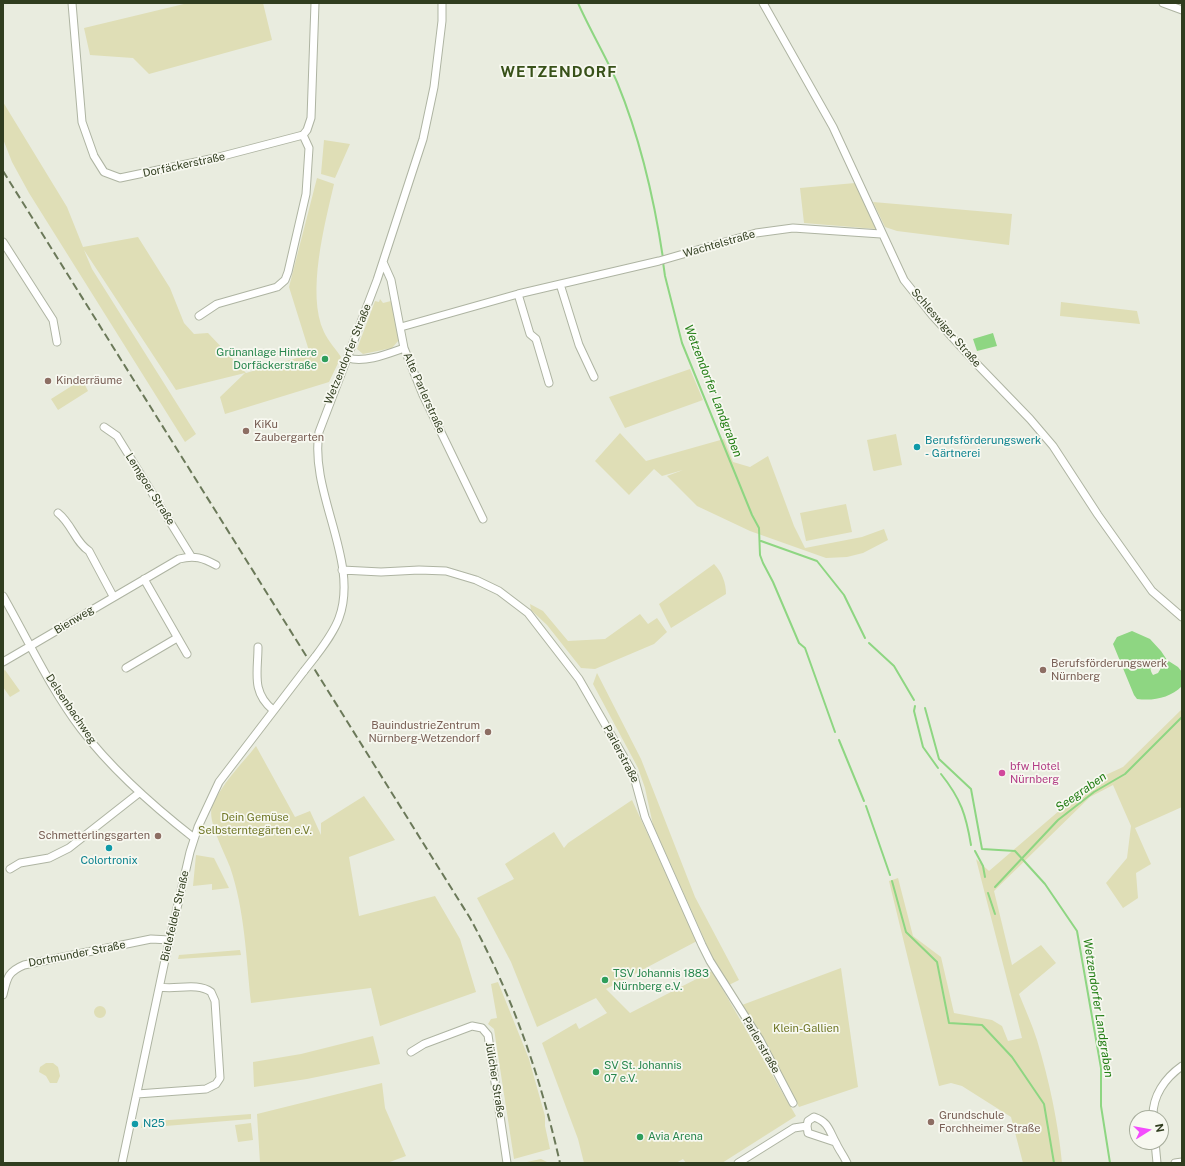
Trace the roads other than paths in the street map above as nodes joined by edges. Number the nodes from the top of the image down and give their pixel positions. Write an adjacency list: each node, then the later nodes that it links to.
1 (72, 3): 7 (street, Dorfäckerstraße)
2 (315, 3): 7 (street)
3 (442, 3): 10 (street, Wetzendorfer Straße)
4 (763, 3): 8 (street, Schleswiger Straße)
5 (1163, 3): 6 (street)
6 (1182, 10)
7 (303, 135): 13 (street)
8 (881, 234): 11 (street, Wachtelstraße); 29 (street, Schleswiger Straße)
9 (3, 242): 15 (street)
10 (383, 262): 14 (street, Alte Parlerstraße); 17 (street, Wetzendorfer Straße)
11 (560, 284): 12 (street, Wachtelstraße); 18 (street)
12 (518, 294): 14 (street, Wachtelstraße); 19 (street)
13 (199, 316)
14 (401, 327): 16 (street, Alte Parlerstraße)
15 (57, 342)
16 (404, 348): 17 (street); 22 (street, Alte Parlerstraße)
17 (348, 358): 25 (street, Wetzendorfer Straße)
18 (594, 378)
19 (549, 383)
20 (104, 427): 23 (street, Lemgoer Straße)
21 (58, 513): 28 (street)
22 (483, 519)
23 (191, 556): 24 (street); 26 (street, Bienweg)
24 (216, 565)
25 (342, 570): 36 (street, Wetzendorfer Straße, bridge); 47 (street, Parlerstraße)
26 (144, 579): 28 (street, Bienweg); 30 (street)
27 (3, 596): 31 (street, Delsenbachweg)
28 (113, 596): 31 (street, Bienweg)
29 (1182, 617)
30 (177, 638): 33 (street); 35 (street)
31 (31, 646): 34 (street, Bienweg); 38 (street, Delsenbachweg)
32 (258, 647): 37 (street)
33 (186, 654)
34 (3, 662)
35 (126, 668)
36 (286, 694): 37 (street, Bielefelder Straße)
37 (273, 710): 39 (street, Bielefelder Straße)
38 (139, 793): 39 (street, Delsenbachweg); 40 (street)
39 (194, 838): 41 (street, Bielefelder Straße)
40 (10, 869)
41 (170, 940): 42 (street, Bielefelder Straße); 43 (street, Dortmunder Straße)
42 (160, 987): 46 (street, Bielefelder Straße); 46 (street)
43 (3, 996)
44 (411, 1052): 54 (street, Jülicher Straße)
45 (1182, 1066): 48 (street)
46 (137, 1094): 53 (street, Bielefelder Straße)
47 (793, 1103)
48 (1154, 1110)
49 (807, 1126): 50 (street); 50 (street); 55 (street)
50 (835, 1142): 56 (street)
51 (1156, 1150): 57 (street)
52 (1182, 1162): 58 (street)
53 (122, 1163)
54 (507, 1163)
55 (738, 1163)
56 (847, 1163)
57 (1157, 1163)
58 (1175, 1163)

